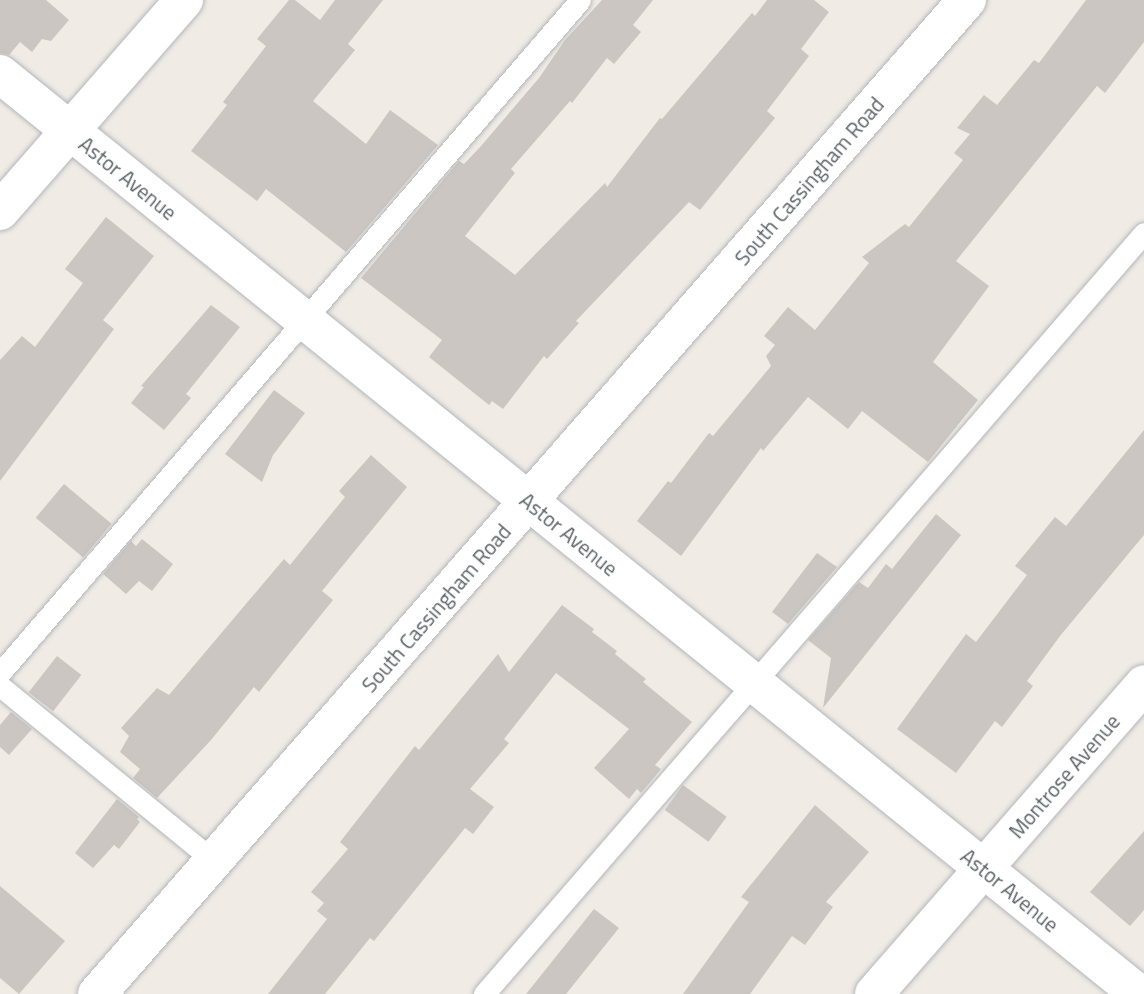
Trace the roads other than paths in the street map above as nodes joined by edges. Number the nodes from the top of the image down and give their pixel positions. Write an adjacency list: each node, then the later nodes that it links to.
1 (184, 0): 5 (street)
2 (580, 0): 8 (lane)
3 (967, 0): 9 (street, South Cassingham Road)
4 (0, 74): 5 (street, Astor Avenue)
5 (70, 130): 6 (street); 8 (street, Astor Avenue)
6 (0, 211)
7 (1144, 233): 11 (lane)
8 (304, 320): 9 (street, Astor Avenue); 10 (lane)
9 (530, 502): 11 (street, Astor Avenue); 14 (street, South Cassingham Road)
10 (0, 673)
11 (754, 682): 15 (street, Astor Avenue); 17 (lane)
12 (1144, 684): 15 (street, Montrose Avenue)
13 (0, 686): 14 (lane)
14 (214, 861): 16 (street, South Cassingham Road)
15 (984, 868): 18 (street, Montrose Avenue); 19 (street, Astor Avenue)
16 (97, 994)
17 (484, 994)
18 (874, 994)
19 (1139, 994)

